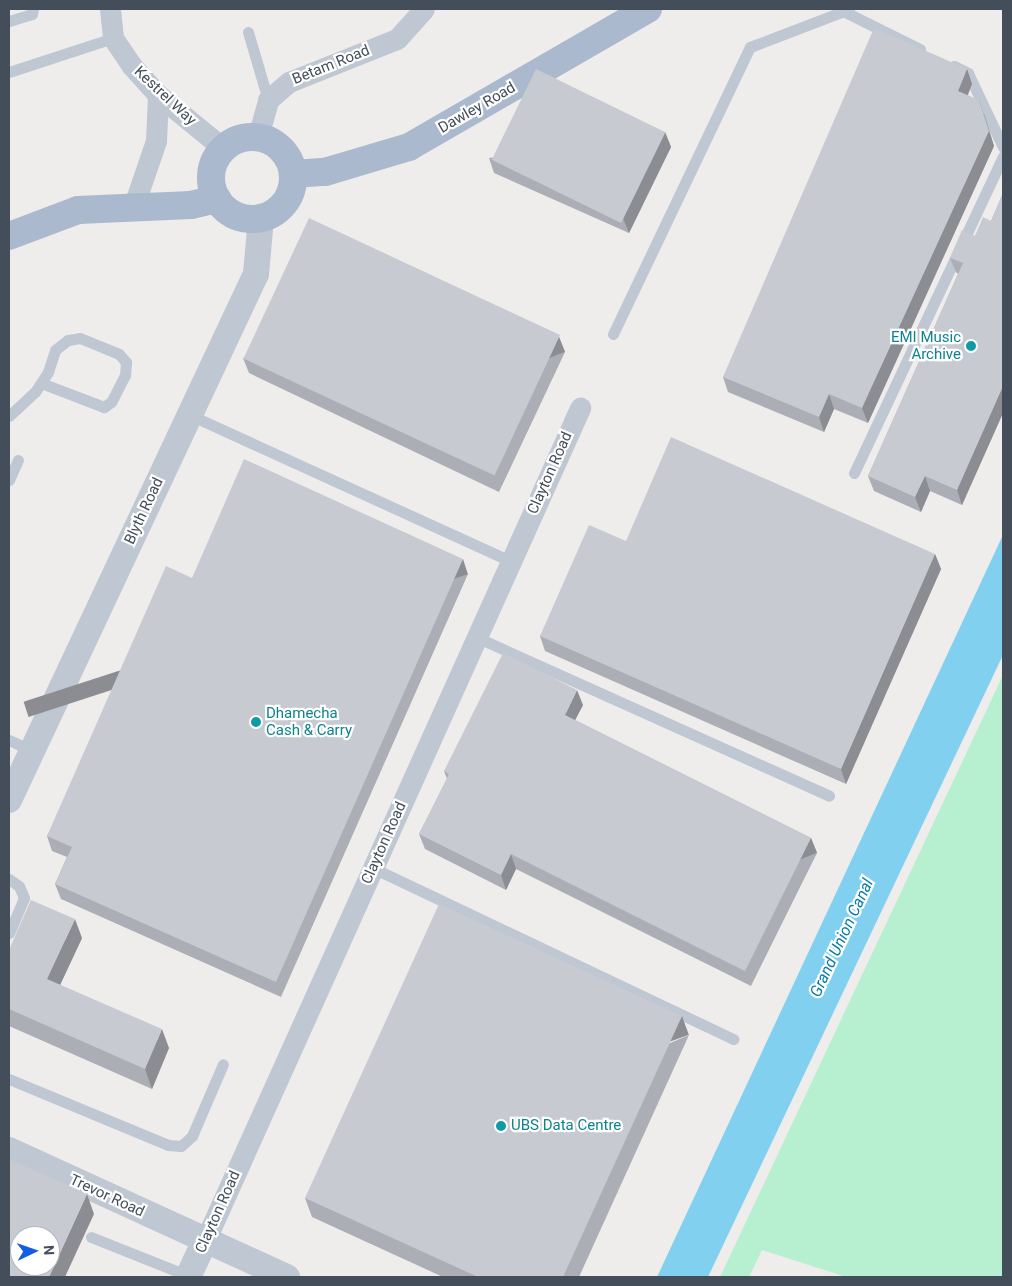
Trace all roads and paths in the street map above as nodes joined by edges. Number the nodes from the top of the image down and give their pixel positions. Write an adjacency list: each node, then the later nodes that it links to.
1 (33, 9): 6 (lane)
2 (110, 9): 8 (street, Kestrel Way)
3 (424, 9): 11 (street, Betam Road)
4 (648, 9): 16 (main road, Dawley Road)
5 (846, 10): 14 (lane); 21 (lane)
6 (9, 21)
7 (248, 32): 11 (lane)
8 (113, 38): 9 (lane); 10 (street, Kestrel Way)
9 (9, 72)
10 (158, 95): 13 (street, Kestrel Way); 18 (street)
11 (268, 100): 12 (street)
12 (258, 136): 13 (main road); 16 (main road)
13 (223, 148): 17 (main road)
14 (1003, 148)
15 (1003, 156): 27 (lane)
16 (293, 174): 19 (main road)
17 (217, 200): 18 (main road); 19 (main road)
18 (133, 208): 20 (main road)
19 (261, 218): 24 (street, Blyth Road)
20 (9, 236)
21 (614, 334)
22 (41, 383): 22 (lane); 25 (lane)
23 (580, 408): 29 (street, Clayton Road)
24 (190, 415): 29 (lane); 31 (street, Blyth Road)
25 (9, 416)
26 (18, 460): 28 (lane)
27 (854, 473)
28 (9, 480)
29 (511, 561): 30 (street, Clayton Road)
30 (476, 637): 32 (lane); 34 (street, Clayton Road)
31 (20, 745): 33 (street, Blyth Road)
32 (829, 796)
33 (9, 800)
34 (373, 868): 37 (lane); 42 (street, Clayton Road)
35 (9, 879): 36 (lane)
36 (9, 933)
37 (733, 1039)
38 (223, 1064): 39 (lane)
39 (9, 1078)
40 (9, 1150): 42 (street, Trevor Road)
41 (91, 1236): 43 (lane)
42 (205, 1241): 43 (street, Clayton Road); 44 (street, Trevor Road)
43 (188, 1276)
44 (287, 1277)

